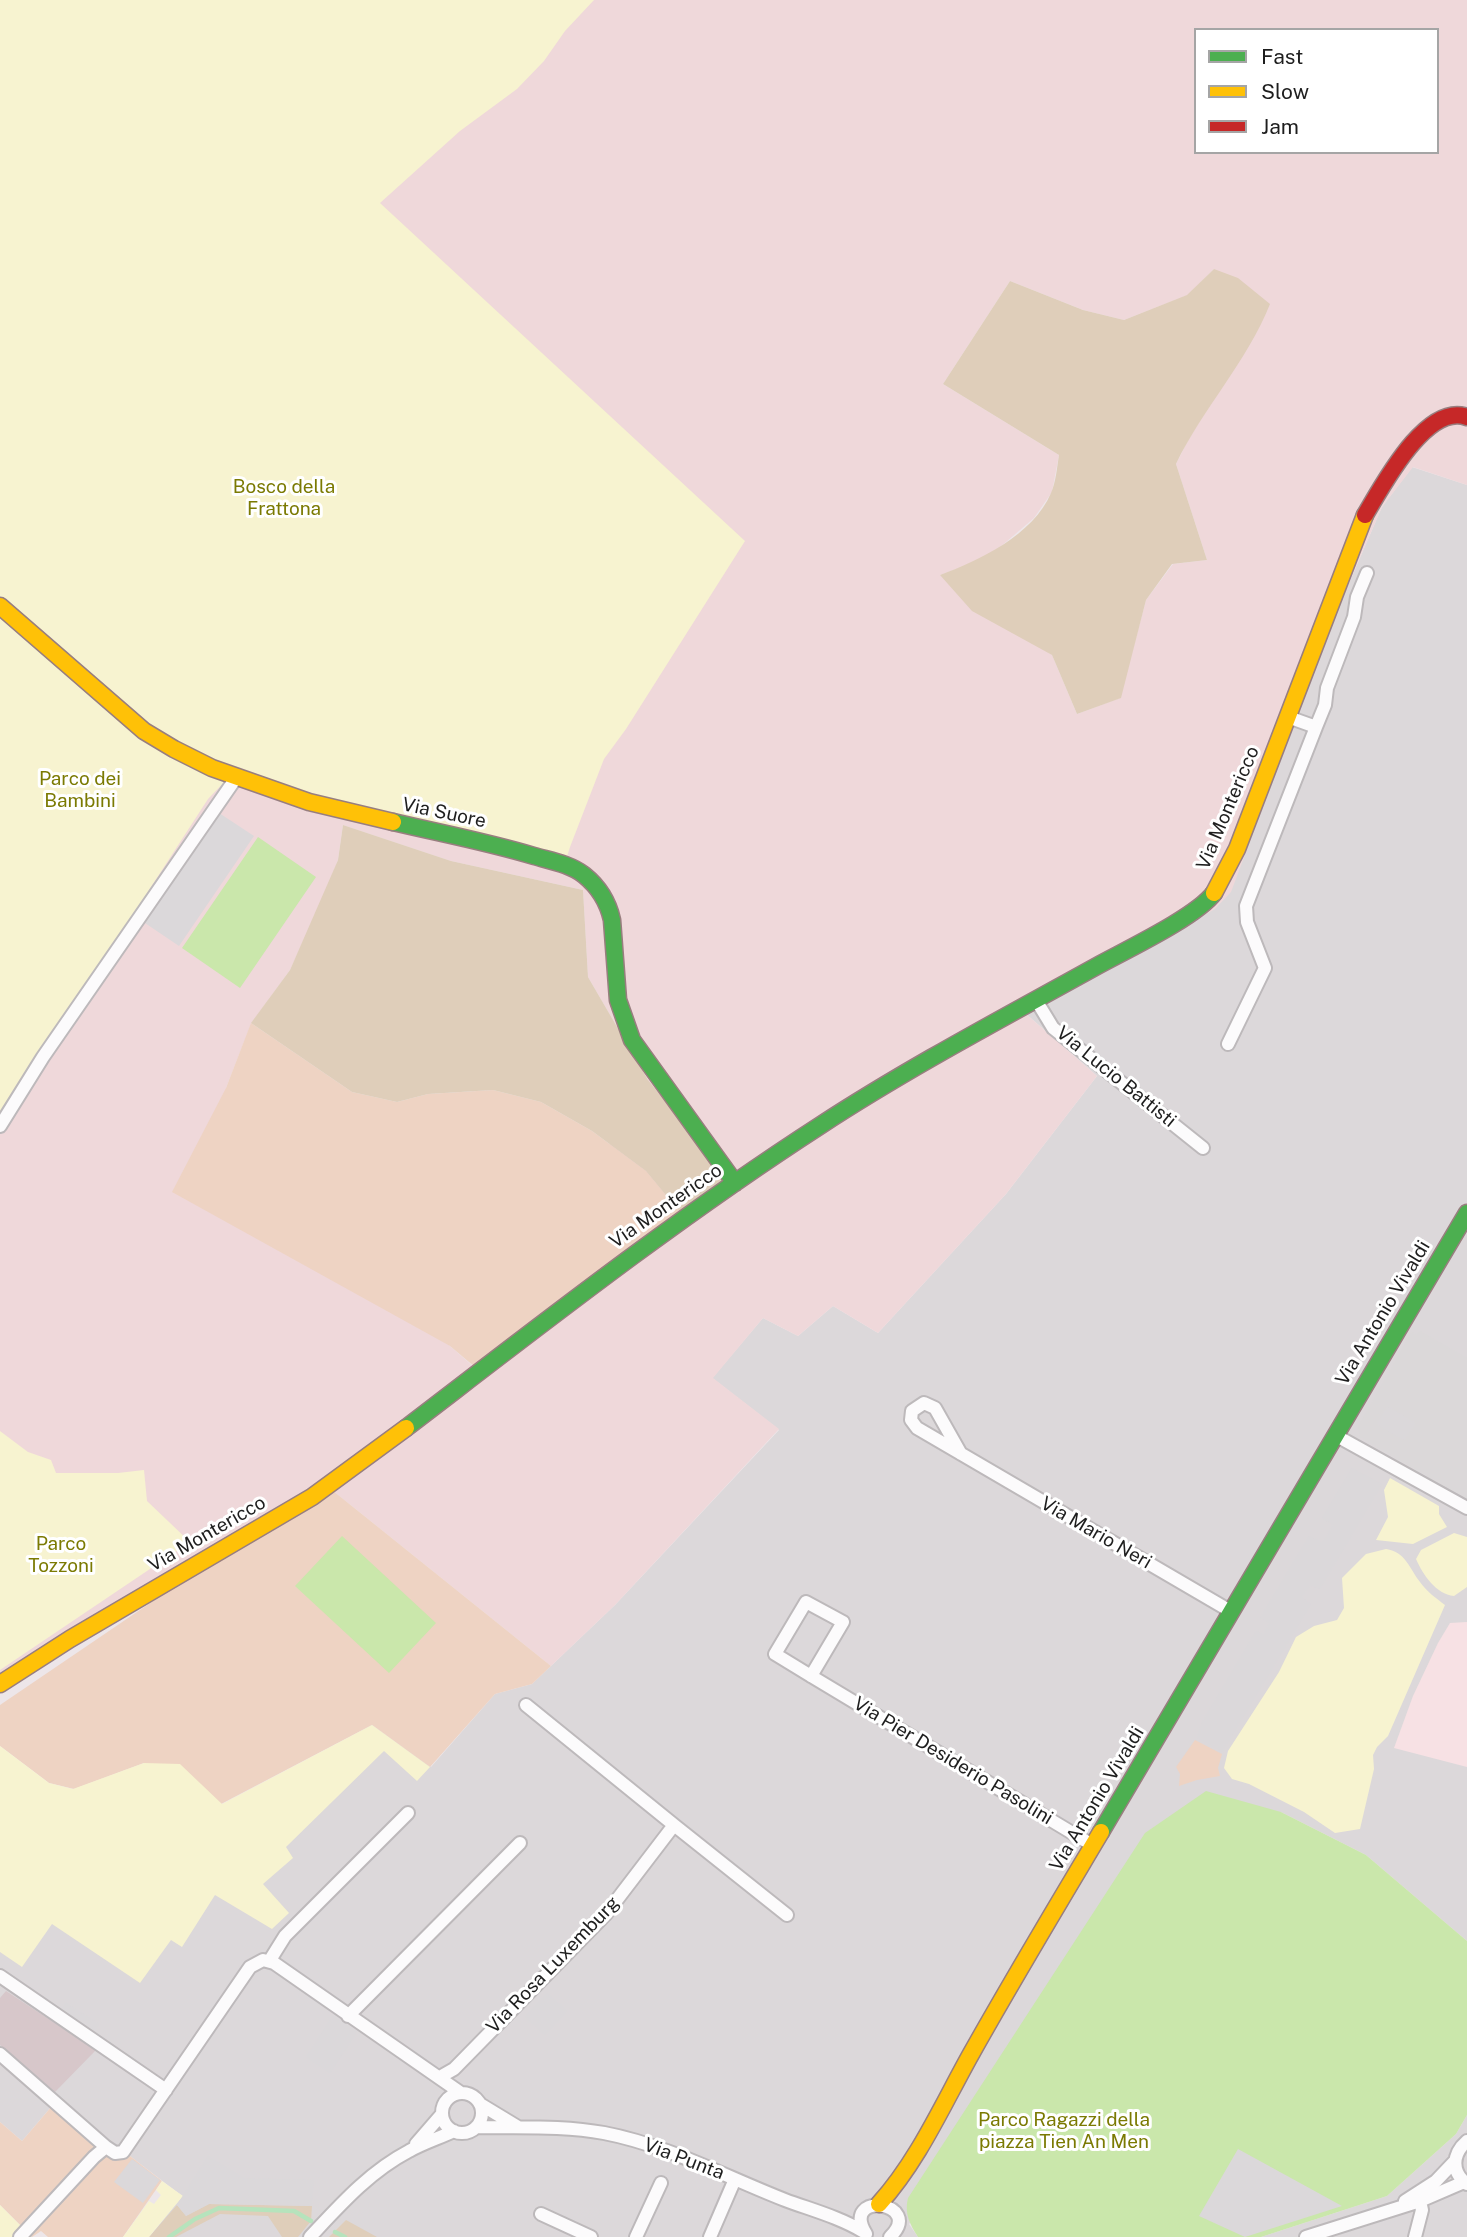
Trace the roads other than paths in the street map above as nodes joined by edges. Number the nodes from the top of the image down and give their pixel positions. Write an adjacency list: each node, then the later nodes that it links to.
1 (1467, 417): 4 (street, Via Montericco)
2 (1367, 573): 5 (street)
3 (0, 606): 6 (street, Via Suore)
4 (1288, 717): 5 (street); 7 (street, Via Montericco)
5 (1316, 727): 8 (street)
6 (236, 778): 9 (street); 11 (street, Via Suore)
7 (1036, 999): 10 (street, Via Lucio Battisti); 11 (street, Via Montericco)
8 (1228, 1044)
9 (0, 1126)
10 (1203, 1148)
11 (735, 1183): 18 (street, Via Montericco)
12 (1467, 1213): 13 (street, Via Antonio Vivaldi)
13 (1335, 1435): 15 (street); 16 (street, Via Antonio Vivaldi)
14 (961, 1454): 16 (street, Via Mario Neri)
15 (1467, 1508)
16 (1232, 1612): 23 (street, Via Antonio Vivaldi)
17 (811, 1676): 17 (street, Via Pier Desiderio Pasolini); 23 (street, Via Pier Desiderio Pasolini)
18 (0, 1684)
19 (526, 1705): 21 (street)
20 (408, 1813): 25 (street)
21 (674, 1825): 24 (street); 29 (street, Via Rosa Luxemburg)
22 (520, 1843): 27 (street)
23 (1094, 1846): 47 (street, Via Antonio Vivaldi)
24 (787, 1915)
25 (270, 1960): 27 (street); 31 (street)
26 (0, 1976): 31 (street)
27 (348, 2016): 30 (street)
28 (0, 2054): 40 (street)
29 (454, 2068): 30 (street, Via Rosa Luxemburg); 32 (street)
30 (440, 2077): 32 (street); 33 (street)
31 (166, 2090): 40 (street)
32 (464, 2094): 33 (street); 34 (street, Via Punta)
33 (447, 2100): 35 (street, Via Punta)
34 (480, 2104): 36 (street); 37 (street, Via Punta)
35 (442, 2114): 38 (street); 41 (street, Via Punta)
36 (476, 2127): 37 (street, Via Punta); 38 (street, Via Punta)
37 (518, 2127): 43 (street, Via Punta)
38 (454, 2131): 41 (street, Via Punta)
39 (1467, 2141): 42 (street)
40 (106, 2147): 53 (street)
41 (411, 2150): 54 (street, Via Punta)
42 (1455, 2161): 45 (street); 48 (street)
43 (735, 2179): 50 (street, Via Punta); 57 (street)
44 (661, 2183): 56 (street)
45 (1466, 2183): 46 (street)
46 (1420, 2201): 48 (street); 59 (street)
47 (878, 2208): 50 (street); 51 (street); 52 (street, Via Punta)
48 (1391, 2211): 58 (street)
49 (541, 2214): 55 (street)
50 (843, 2220): 52 (street, Via Punta)
51 (897, 2234)
52 (866, 2235)
53 (20, 2237)
54 (310, 2237)
55 (591, 2237)
56 (636, 2237)
57 (711, 2237)
58 (1306, 2237)
59 (1415, 2237)

